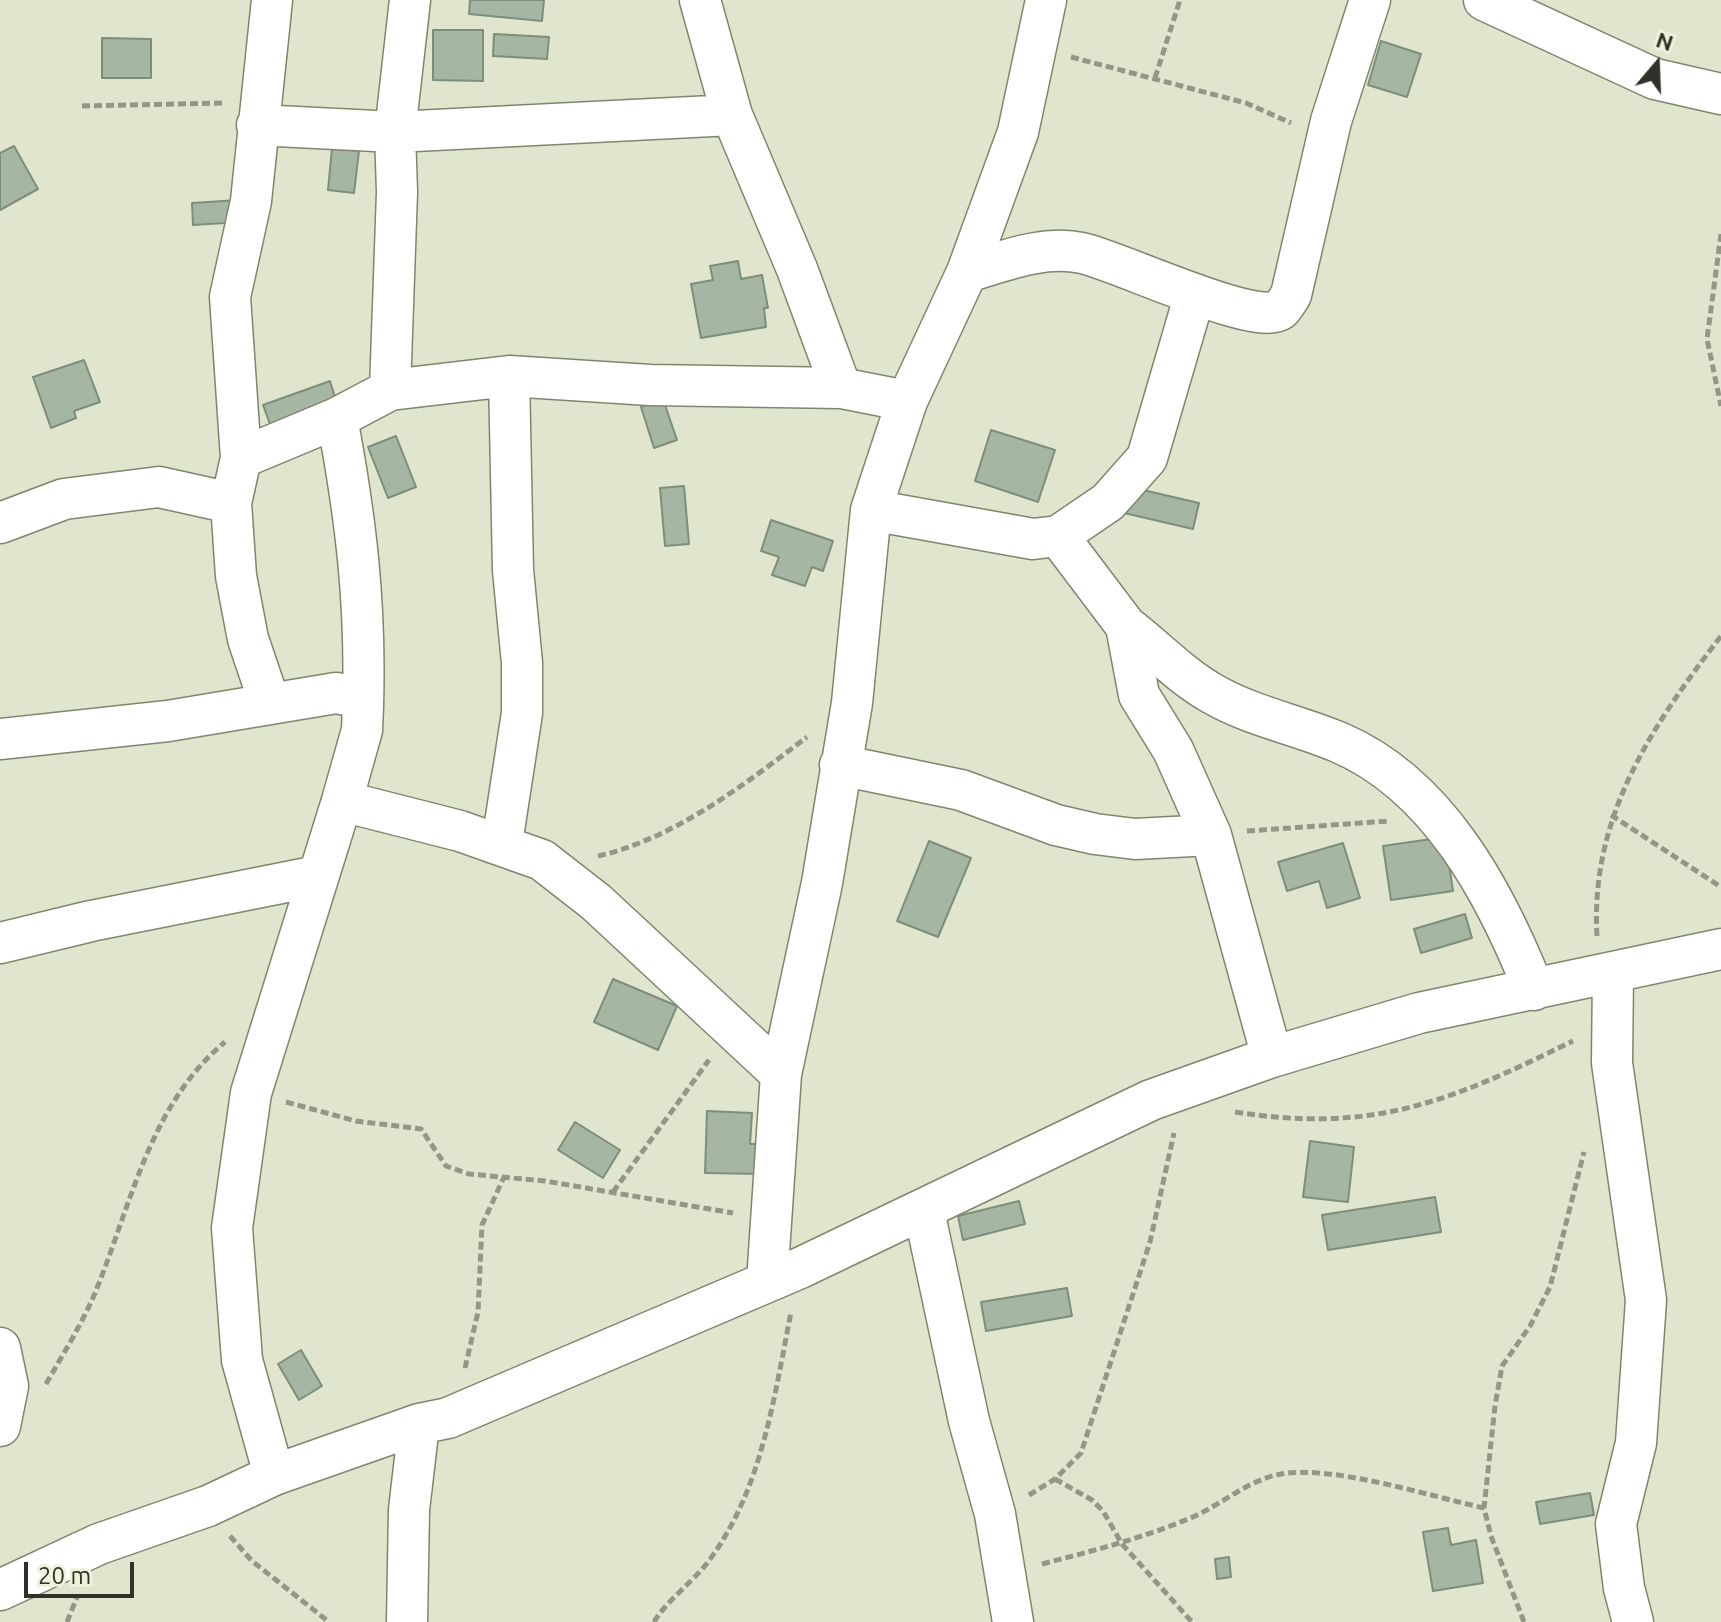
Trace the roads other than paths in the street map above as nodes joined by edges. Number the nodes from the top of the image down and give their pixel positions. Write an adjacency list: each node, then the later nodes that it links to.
1 (272, 0): 8 (street)
2 (410, 0): 10 (street)
3 (700, 0): 9 (street)
4 (1046, 0): 11 (street)
5 (1370, 0): 12 (street)
6 (1484, 0): 7 (street)
7 (1721, 94)
8 (259, 114): 10 (street); 18 (street)
9 (732, 115): 10 (street); 14 (street)
10 (395, 132): 15 (street)
11 (967, 272): 12 (street); 16 (street)
12 (1195, 294): 22 (street)
13 (509, 376): 14 (street); 15 (street); 30 (street)
14 (841, 388): 16 (street)
15 (390, 390): 17 (street)
16 (907, 401): 20 (street)
17 (337, 418): 18 (street); 25 (street)
18 (241, 458): 19 (street)
19 (231, 503): 21 (street); 24 (street)
20 (871, 510): 22 (street); 27 (street)
21 (0, 523)
22 (1058, 536): 23 (street)
23 (1126, 626): 29 (street); 35 (street)
24 (270, 704): 25 (street); 26 (street)
25 (363, 706): 28 (street)
26 (0, 739)
27 (840, 765): 29 (street); 37 (street)
28 (342, 801): 30 (street); 31 (street)
29 (1211, 835): 36 (street)
30 (502, 843): 37 (street)
31 (317, 876): 32 (street); 43 (street)
32 (0, 943)
33 (1721, 949): 34 (street)
34 (1606, 976): 35 (street); 47 (street)
35 (1534, 990): 36 (street)
36 (1272, 1057): 38 (street)
37 (781, 1074): 39 (street)
38 (924, 1211): 39 (street); 46 (street)
39 (784, 1275): 42 (street)
40 (0, 1348): 41 (street)
41 (2, 1416)
42 (434, 1421): 43 (street); 45 (street)
43 (274, 1475): 44 (street)
44 (0, 1590)
45 (407, 1622)
46 (1013, 1622)
47 (1633, 1622)

